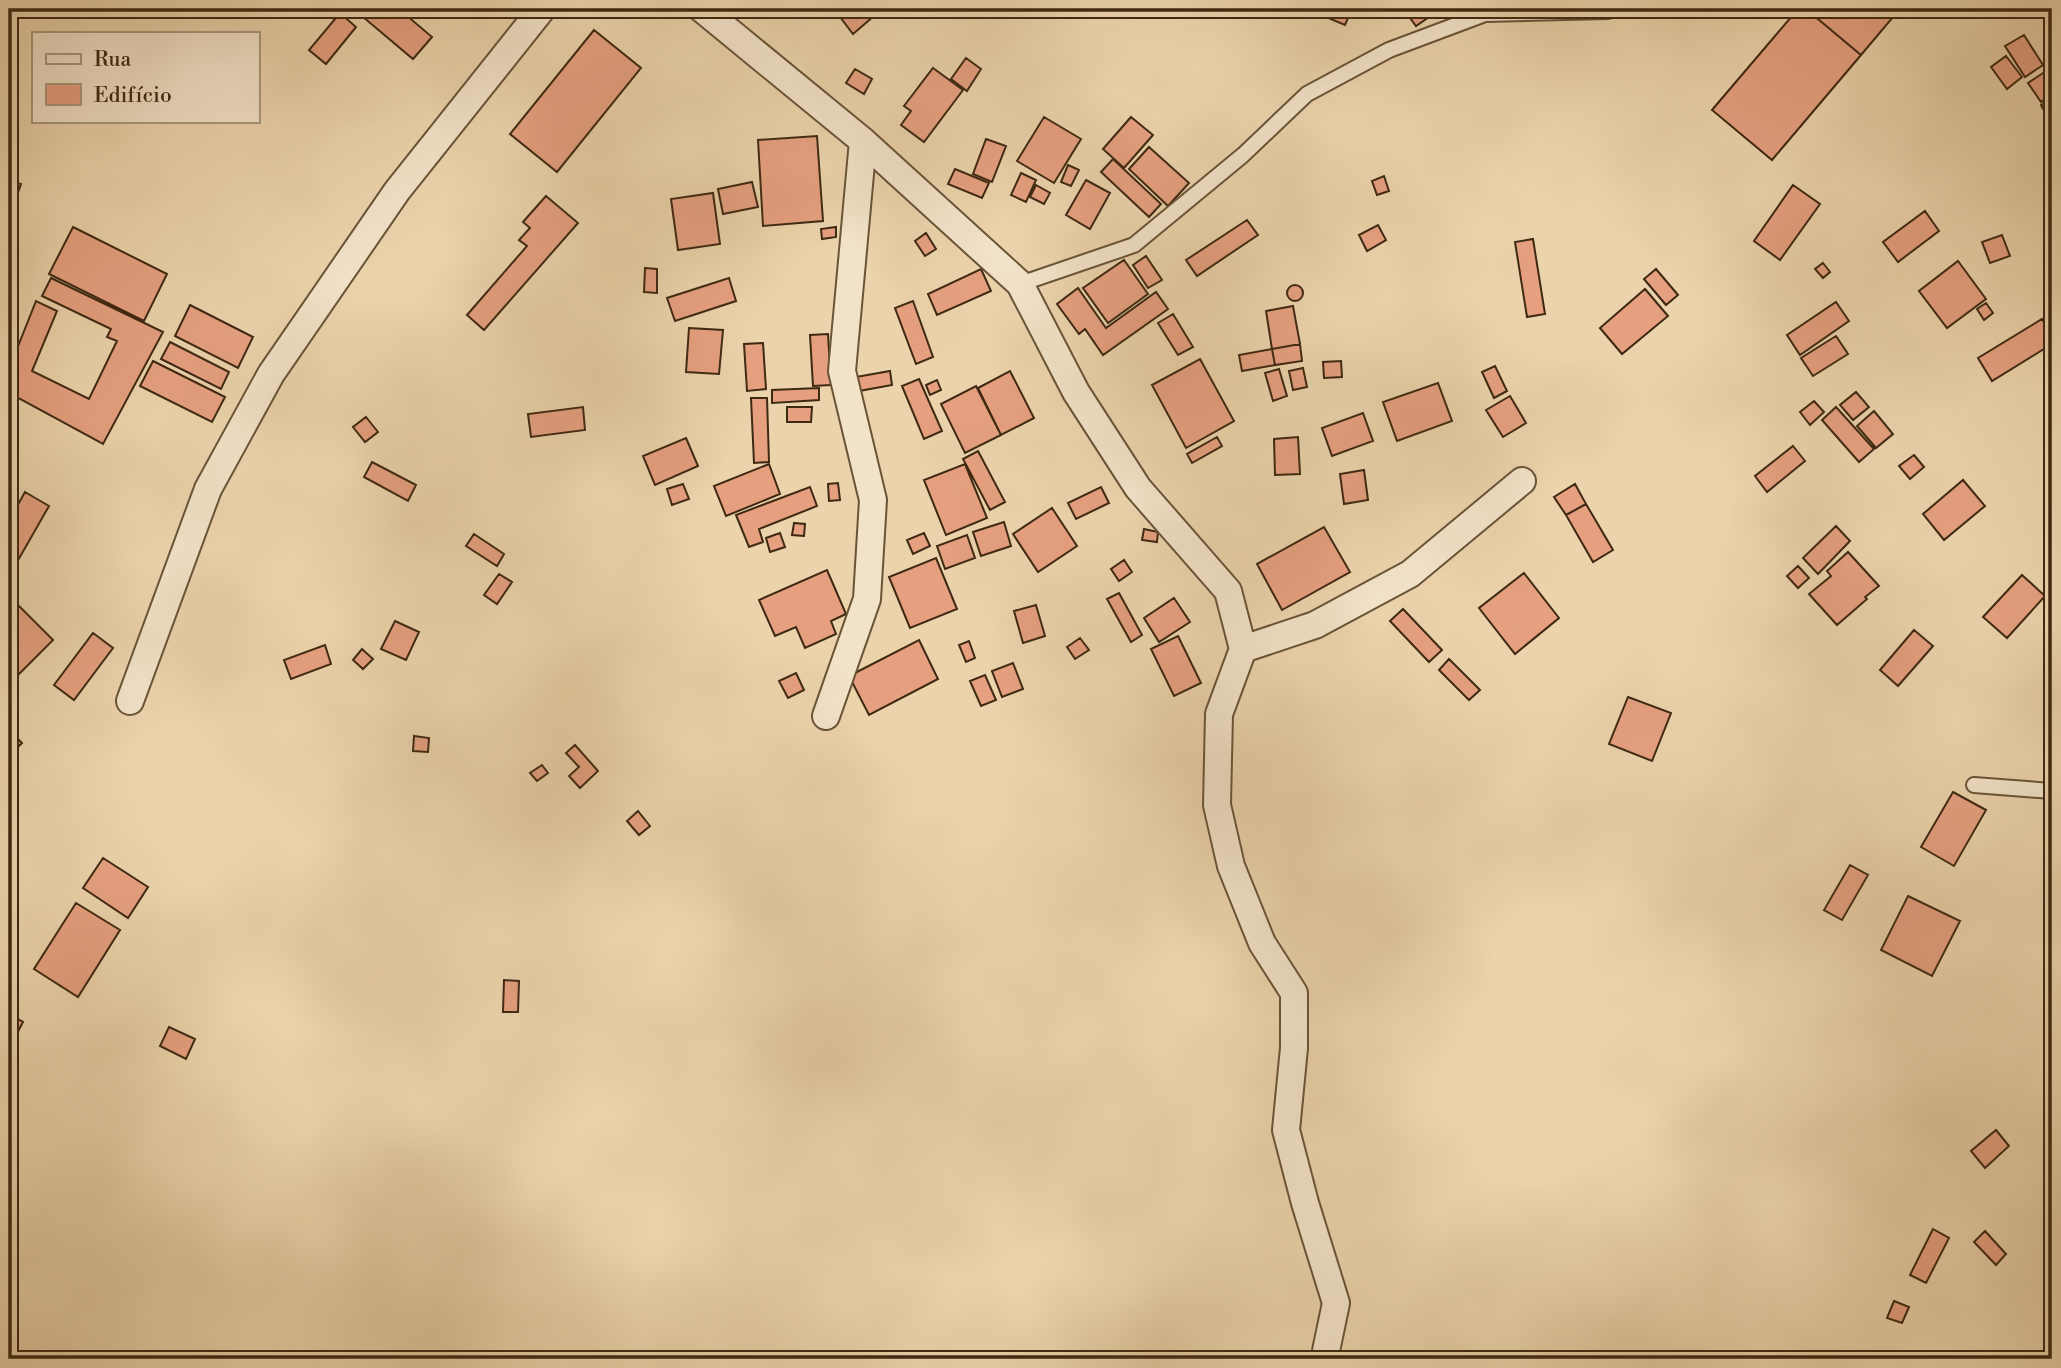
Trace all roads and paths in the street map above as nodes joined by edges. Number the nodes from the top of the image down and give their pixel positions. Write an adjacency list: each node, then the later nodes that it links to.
1 (542, 9): 8 (street)
2 (702, 9): 4 (street)
3 (1612, 9): 5 (lane)
4 (863, 141): 5 (street); 9 (street)
5 (1020, 284): 7 (street)
6 (1522, 481): 7 (street)
7 (1243, 649): 12 (street)
8 (130, 701)
9 (826, 716)
10 (1974, 785): 11 (lane)
11 (2052, 792)
12 (1328, 1359)

